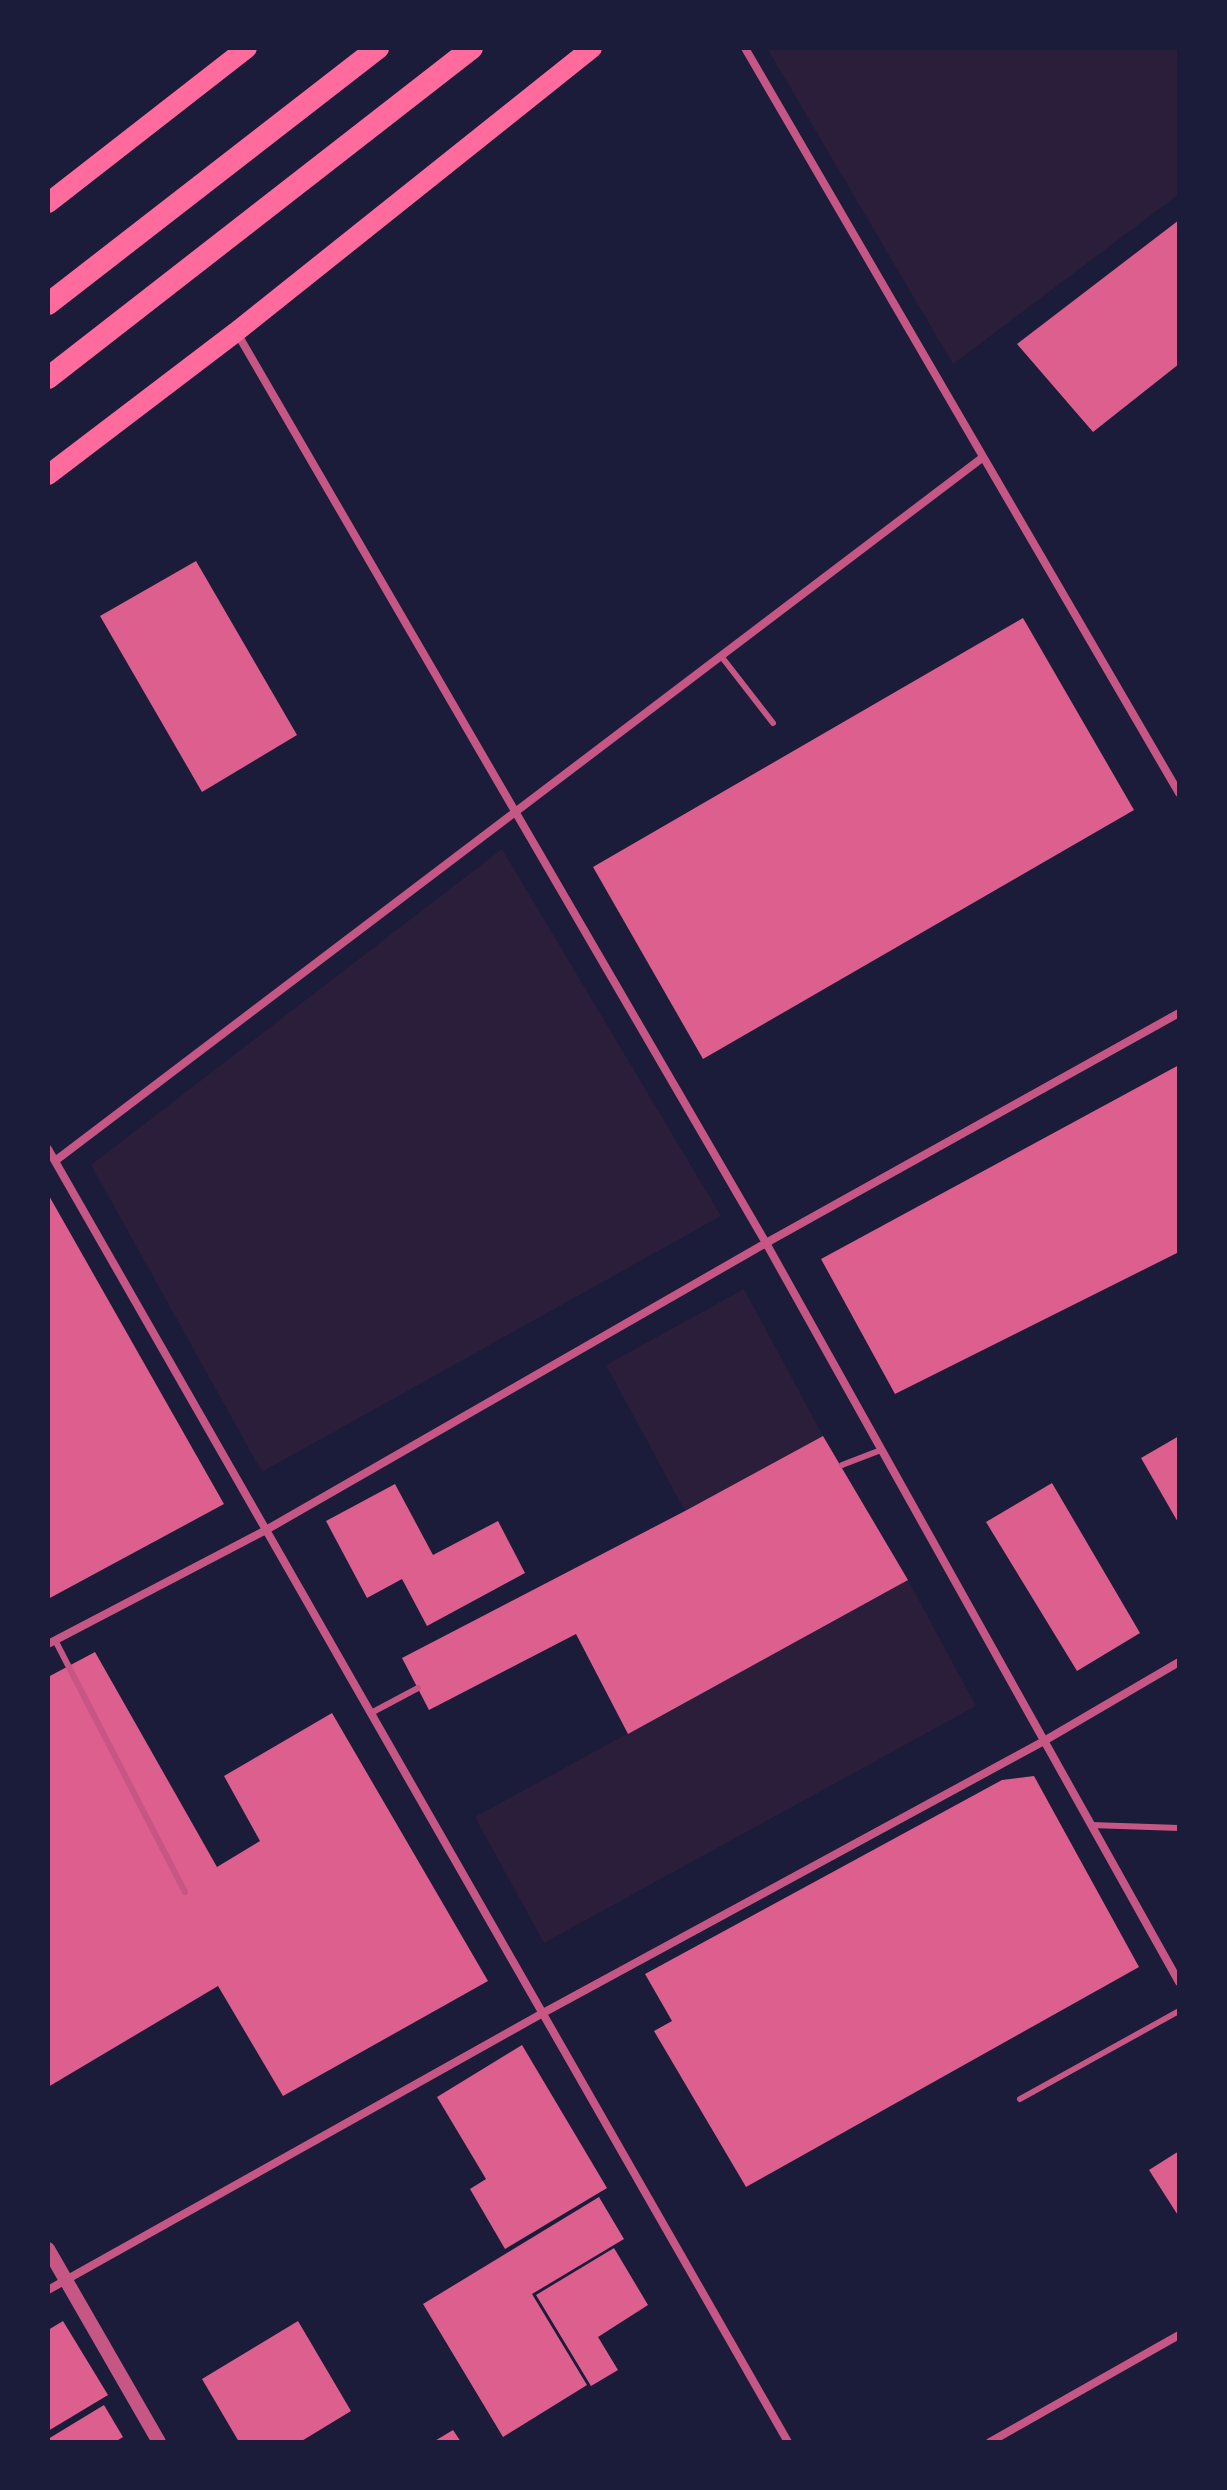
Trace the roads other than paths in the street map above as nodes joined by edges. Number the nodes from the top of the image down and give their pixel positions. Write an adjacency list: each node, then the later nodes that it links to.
1 (247, 48): 6 (main road)
2 (378, 48): 7 (highway)
3 (472, 48): 9 (highway)
4 (592, 48): 8 (main road)
5 (745, 48): 10 (street)
6 (48, 203)
7 (48, 304)
8 (236, 332): 11 (main road); 15 (street)
9 (48, 378)
10 (982, 458): 12 (street); 14 (street)
11 (48, 475)
12 (721, 656): 13 (lane); 15 (street)
13 (773, 723)
14 (1179, 793)
15 (514, 811): 18 (street); 19 (street)
16 (1179, 1013): 19 (street)
17 (48, 1149): 18 (street)
18 (55, 1161): 22 (street)
19 (766, 1243): 20 (street); 22 (street)
20 (881, 1450): 21 (lane); 27 (street)
21 (842, 1465)
22 (266, 1530): 23 (street); 26 (street)
23 (52, 1642): 30 (lane)
24 (1179, 1662): 27 (street)
25 (418, 1688): 26 (lane)
26 (371, 1713): 33 (street)
27 (1044, 1741): 28 (street); 33 (street)
28 (1091, 1825): 29 (lane); 31 (street)
29 (1179, 1828)
30 (185, 1892)
31 (1179, 1982)
32 (1179, 2011): 34 (lane)
33 (543, 2013): 36 (street); 40 (street)
34 (1020, 2099)
35 (48, 2249): 36 (street)
36 (66, 2280): 37 (street); 39 (street)
37 (48, 2290)
38 (1179, 2335): 41 (street)
39 (159, 2442)
40 (788, 2442)
41 (990, 2442)

